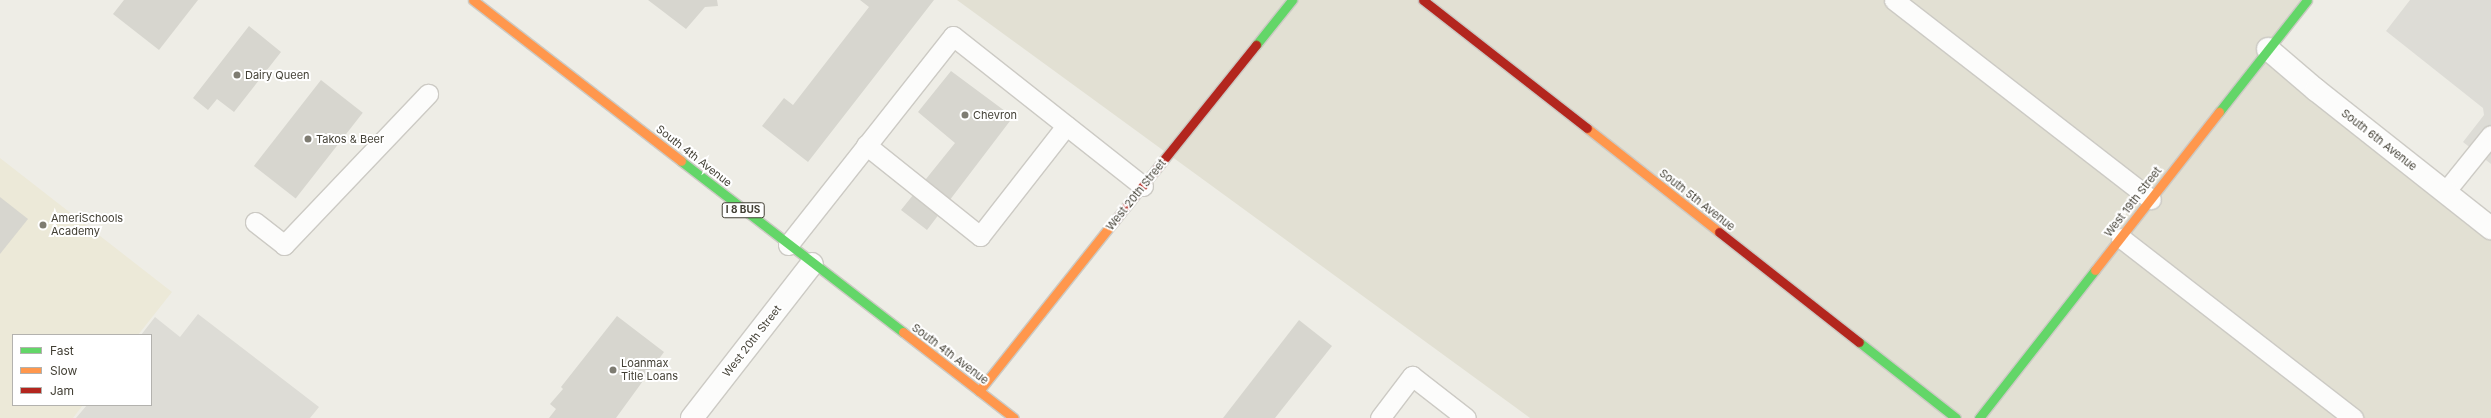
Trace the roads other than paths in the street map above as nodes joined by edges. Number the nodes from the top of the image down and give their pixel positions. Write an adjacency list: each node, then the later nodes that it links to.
1 (474, 0): 17 (street, South 4th Avenue / I 8 BUS)
2 (1292, 0): 11 (street, West 20th Street)
3 (1423, 0): 24 (street, South 5th Avenue)
4 (1894, 0): 13 (lane)
5 (2307, 0): 6 (street, West 19th Street)
6 (2268, 49): 12 (street, South 6th Avenue); 13 (street, West 19th Street)
7 (428, 94): 14 (lane)
8 (1066, 126): 10 (lane); 10 (lane); 11 (lane)
9 (2491, 135): 12 (lane)
10 (866, 145): 17 (lane)
11 (1143, 186): 19 (street, West 20th Street)
12 (2445, 192): 15 (street, South 6th Avenue)
13 (2151, 199): 16 (street, West 19th Street)
14 (255, 222)
15 (2491, 228)
16 (2121, 238): 25 (street, West 19th Street); 26 (lane)
17 (788, 245): 18 (street, South 4th Avenue / I 8 BUS)
18 (812, 264): 19 (street, South 4th Avenue / I 8 BUS); 20 (street, West 20th Street)
19 (979, 391): 21 (street, South 4th Avenue / I 8 BUS)
20 (692, 418)
21 (1014, 418)
22 (1380, 418): 23 (lane)
23 (1466, 418)
24 (1956, 418)
25 (1979, 418)
26 (2353, 418)

